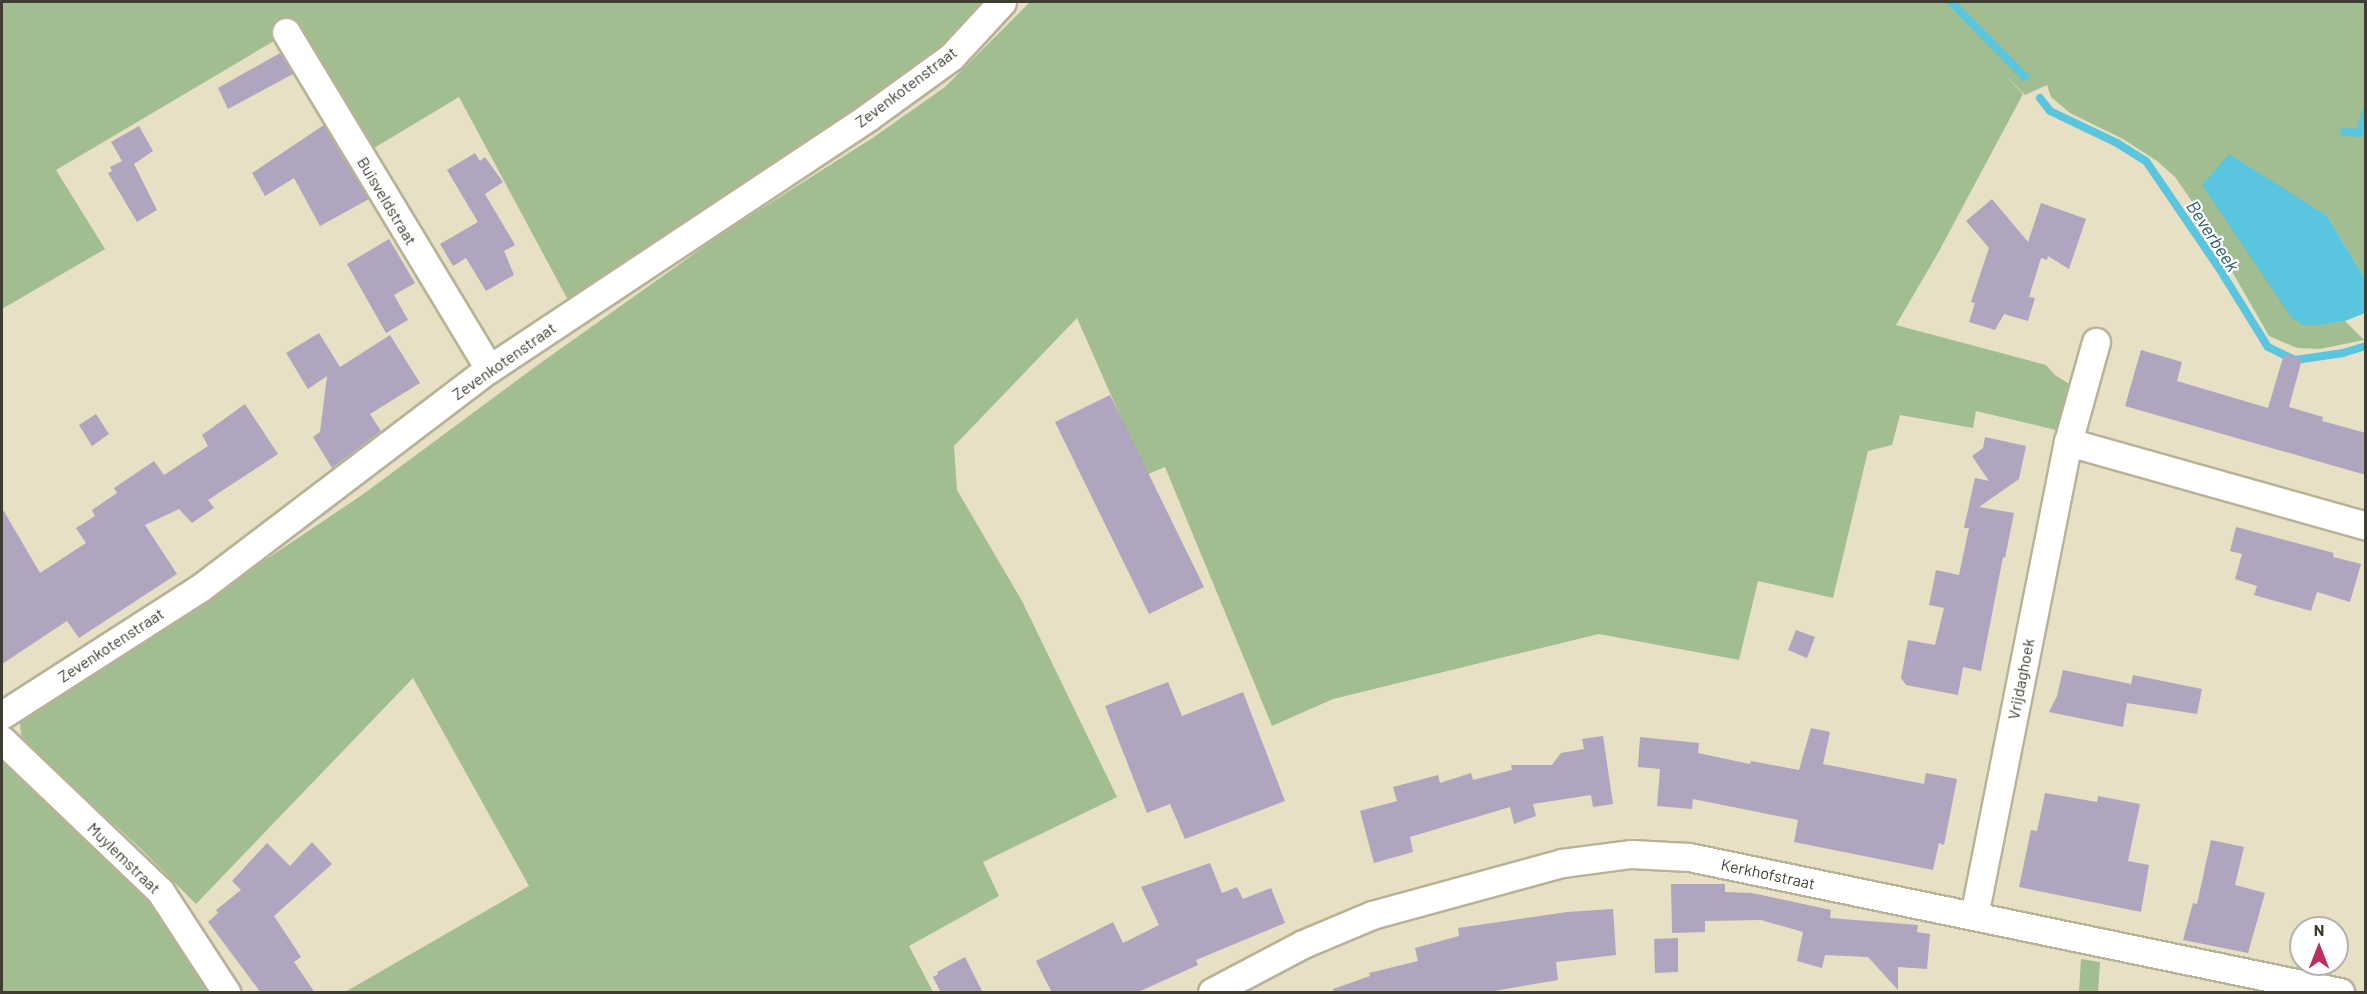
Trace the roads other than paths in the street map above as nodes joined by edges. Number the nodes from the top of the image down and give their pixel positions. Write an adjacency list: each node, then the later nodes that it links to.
1 (1002, 2): 4 (street, Zevenkotenstraat)
2 (286, 32): 4 (street, Buisveldstraat)
3 (2096, 342): 5 (street, Vrijdaghoek)
4 (489, 369): 7 (street, Zevenkotenstraat)
5 (2068, 442): 6 (street); 9 (street, Vrijdaghoek)
6 (2366, 526)
7 (2, 715)
8 (2, 740): 10 (street, Muylemstraat)
9 (1974, 916): 11 (street, Kerkhofstraat); 12 (street, Kerkhofstraat)
10 (226, 993)
11 (1212, 993)
12 (2340, 993)

